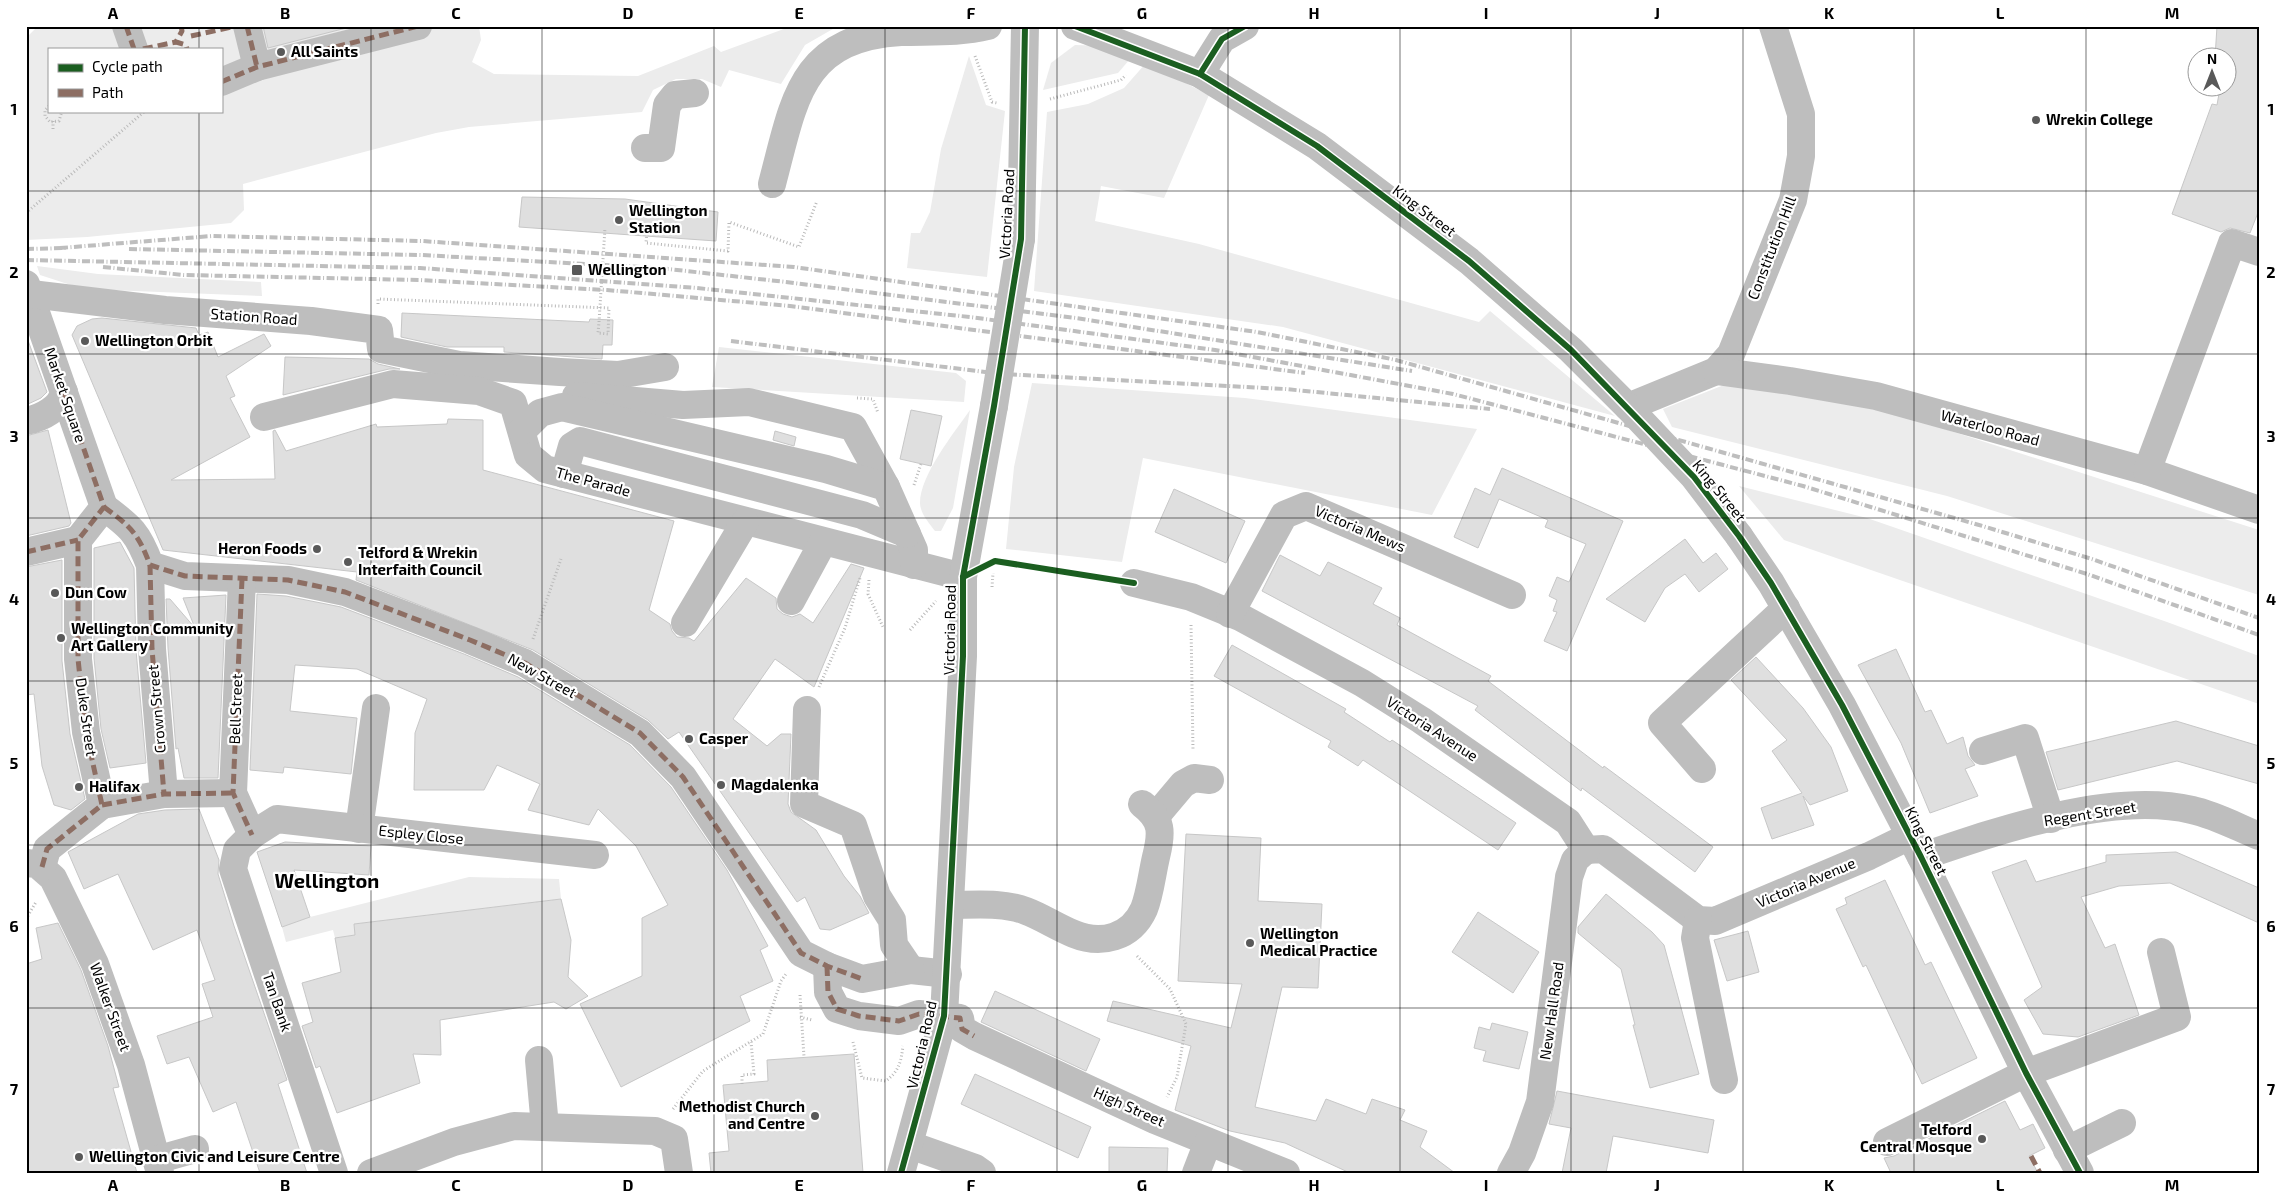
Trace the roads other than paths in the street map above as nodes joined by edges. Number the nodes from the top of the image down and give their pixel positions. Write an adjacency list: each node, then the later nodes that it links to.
1 (126, 26): 9 (street)
2 (247, 26): 10 (street)
3 (418, 26): 10 (street)
4 (1025, 26): 37 (street, Victoria Road, bridge)
5 (1075, 26): 11 (street, King Street)
6 (1245, 26): 11 (street)
7 (1773, 26): 19 (street, Constitution Hill)
8 (976, 29): 15 (street)
9 (134, 48)
10 (257, 67): 12 (street)
11 (1200, 74): 21 (street, King Street)
12 (222, 82)
13 (695, 93): 14 (street)
14 (653, 148)
15 (772, 184)
16 (2259, 252): 25 (street)
17 (28, 289): 18 (street, Station Road); 20 (street, Market Square)
18 (665, 367)
19 (1716, 371): 21 (street, Constitution Hill); 25 (street, Waterloo Road)
20 (64, 392): 23 (street); 28 (street, Market Square)
21 (1628, 407): 42 (street, King Street, bridge)
22 (264, 417): 24 (street, The Parade)
23 (26, 421)
24 (531, 422): 26 (street, The Parade); 27 (street); 27 (street)
25 (2147, 471): 29 (street, Waterloo Road)
26 (564, 474): 30 (street, The Parade); 31 (street)
27 (898, 488): 31 (street)
28 (104, 507): 32 (street); 35 (street)
29 (2259, 510)
30 (745, 522): 33 (street, The Parade); 44 (street)
31 (907, 534): 36 (street)
32 (78, 540): 34 (street); 52 (street, Duke Street)
33 (822, 542): 36 (street, The Parade); 41 (street)
34 (26, 552)
35 (150, 565): 38 (street, New Street); 51 (street, Crown Street)
36 (914, 565): 37 (street, The Parade)
37 (963, 577): 61 (street, Victoria Road)
38 (242, 579): 50 (street, Bell Street); 64 (street, New Street)
39 (1134, 583): 43 (street, Victoria Avenue)
40 (1512, 595): 43 (street, Victoria Mews)
41 (792, 601)
42 (1786, 608): 48 (street); 57 (street, King Street)
43 (1230, 614): 58 (street, Victoria Avenue)
44 (684, 623)
45 (376, 708): 54 (street)
46 (807, 710): 65 (street)
47 (1983, 751): 53 (street)
48 (1702, 769)
49 (1202, 779): 61 (street)
50 (233, 793): 51 (street); 55 (street, Bell Street)
51 (164, 794): 52 (street)
52 (102, 805): 60 (street)
53 (2051, 819): 56 (street, Regent Street); 57 (street, Regent Street)
54 (359, 828): 55 (street, Espley Close); 59 (street, Espley Close)
55 (252, 835): 80 (street, Tan Bank)
56 (2259, 836)
57 (1915, 846): 62 (street, Victoria Avenue); 69 (street, King Street)
58 (1586, 850): 62 (street); 86 (street, New Hall Road)
59 (595, 855)
60 (34, 865): 78 (street, Walker Street)
61 (950, 904): 66 (street, Victoria Road)
62 (1698, 920): 70 (street)
63 (2161, 952): 69 (street)
64 (826, 966): 65 (street, New Street); 67 (street)
65 (912, 970): 66 (street)
66 (948, 974): 67 (street, Victoria Road)
67 (944, 1016): 73 (street, High Street); 75 (street, Victoria Road)
68 (538, 1060): 72 (street)
69 (2026, 1073): 74 (street); 77 (street, King Street)
70 (1724, 1080)
71 (2122, 1123): 77 (street)
72 (546, 1127): 81 (street); 82 (street)
73 (1208, 1142): 84 (street); 85 (street, High Street)
74 (1887, 1142)
75 (910, 1145): 79 (street); 83 (street, Victoria Road)
76 (195, 1149): 78 (street)
77 (2074, 1161)
78 (158, 1166)
79 (977, 1171)
80 (334, 1173)
81 (371, 1173)
82 (678, 1173)
83 (901, 1173)
84 (1196, 1173)
85 (1286, 1173)
86 (1511, 1173)

